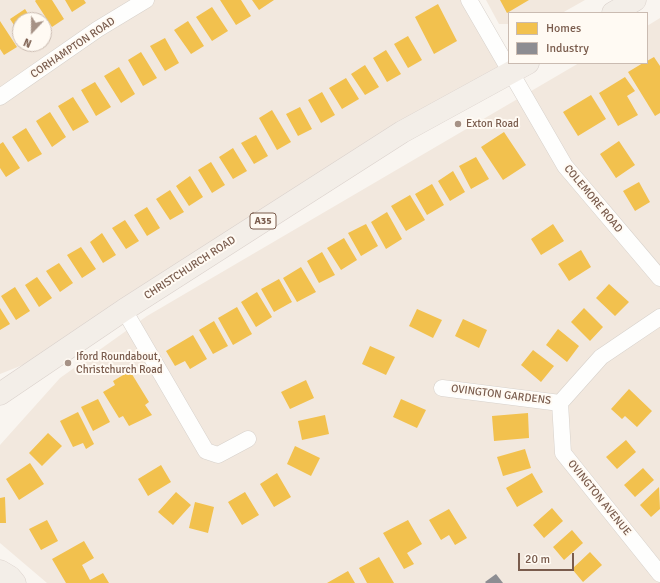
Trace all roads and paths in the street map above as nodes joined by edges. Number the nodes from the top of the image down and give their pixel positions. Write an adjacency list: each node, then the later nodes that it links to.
1 (146, 0): 7 (street, CORHAMPTON ROAD)
2 (469, 0): 5 (street)
3 (635, 0): 4 (main road)
4 (615, 12)
5 (508, 52)
6 (520, 68): 8 (street, COLEMORE ROAD); 9 (main road, CHRISTCHURCH ROAD / A35)
7 (0, 97)
8 (660, 278)
9 (124, 310): 12 (main road, CHRISTCHURCH ROAD / A35); 14 (street)
10 (660, 317): 13 (street)
11 (442, 388): 13 (street, OVINGTON GARDENS)
12 (0, 394)
13 (560, 403): 16 (street, OVINGTON AVENUE)
14 (248, 439)
15 (0, 571): 17 (main road)
16 (660, 574)
17 (14, 583)

